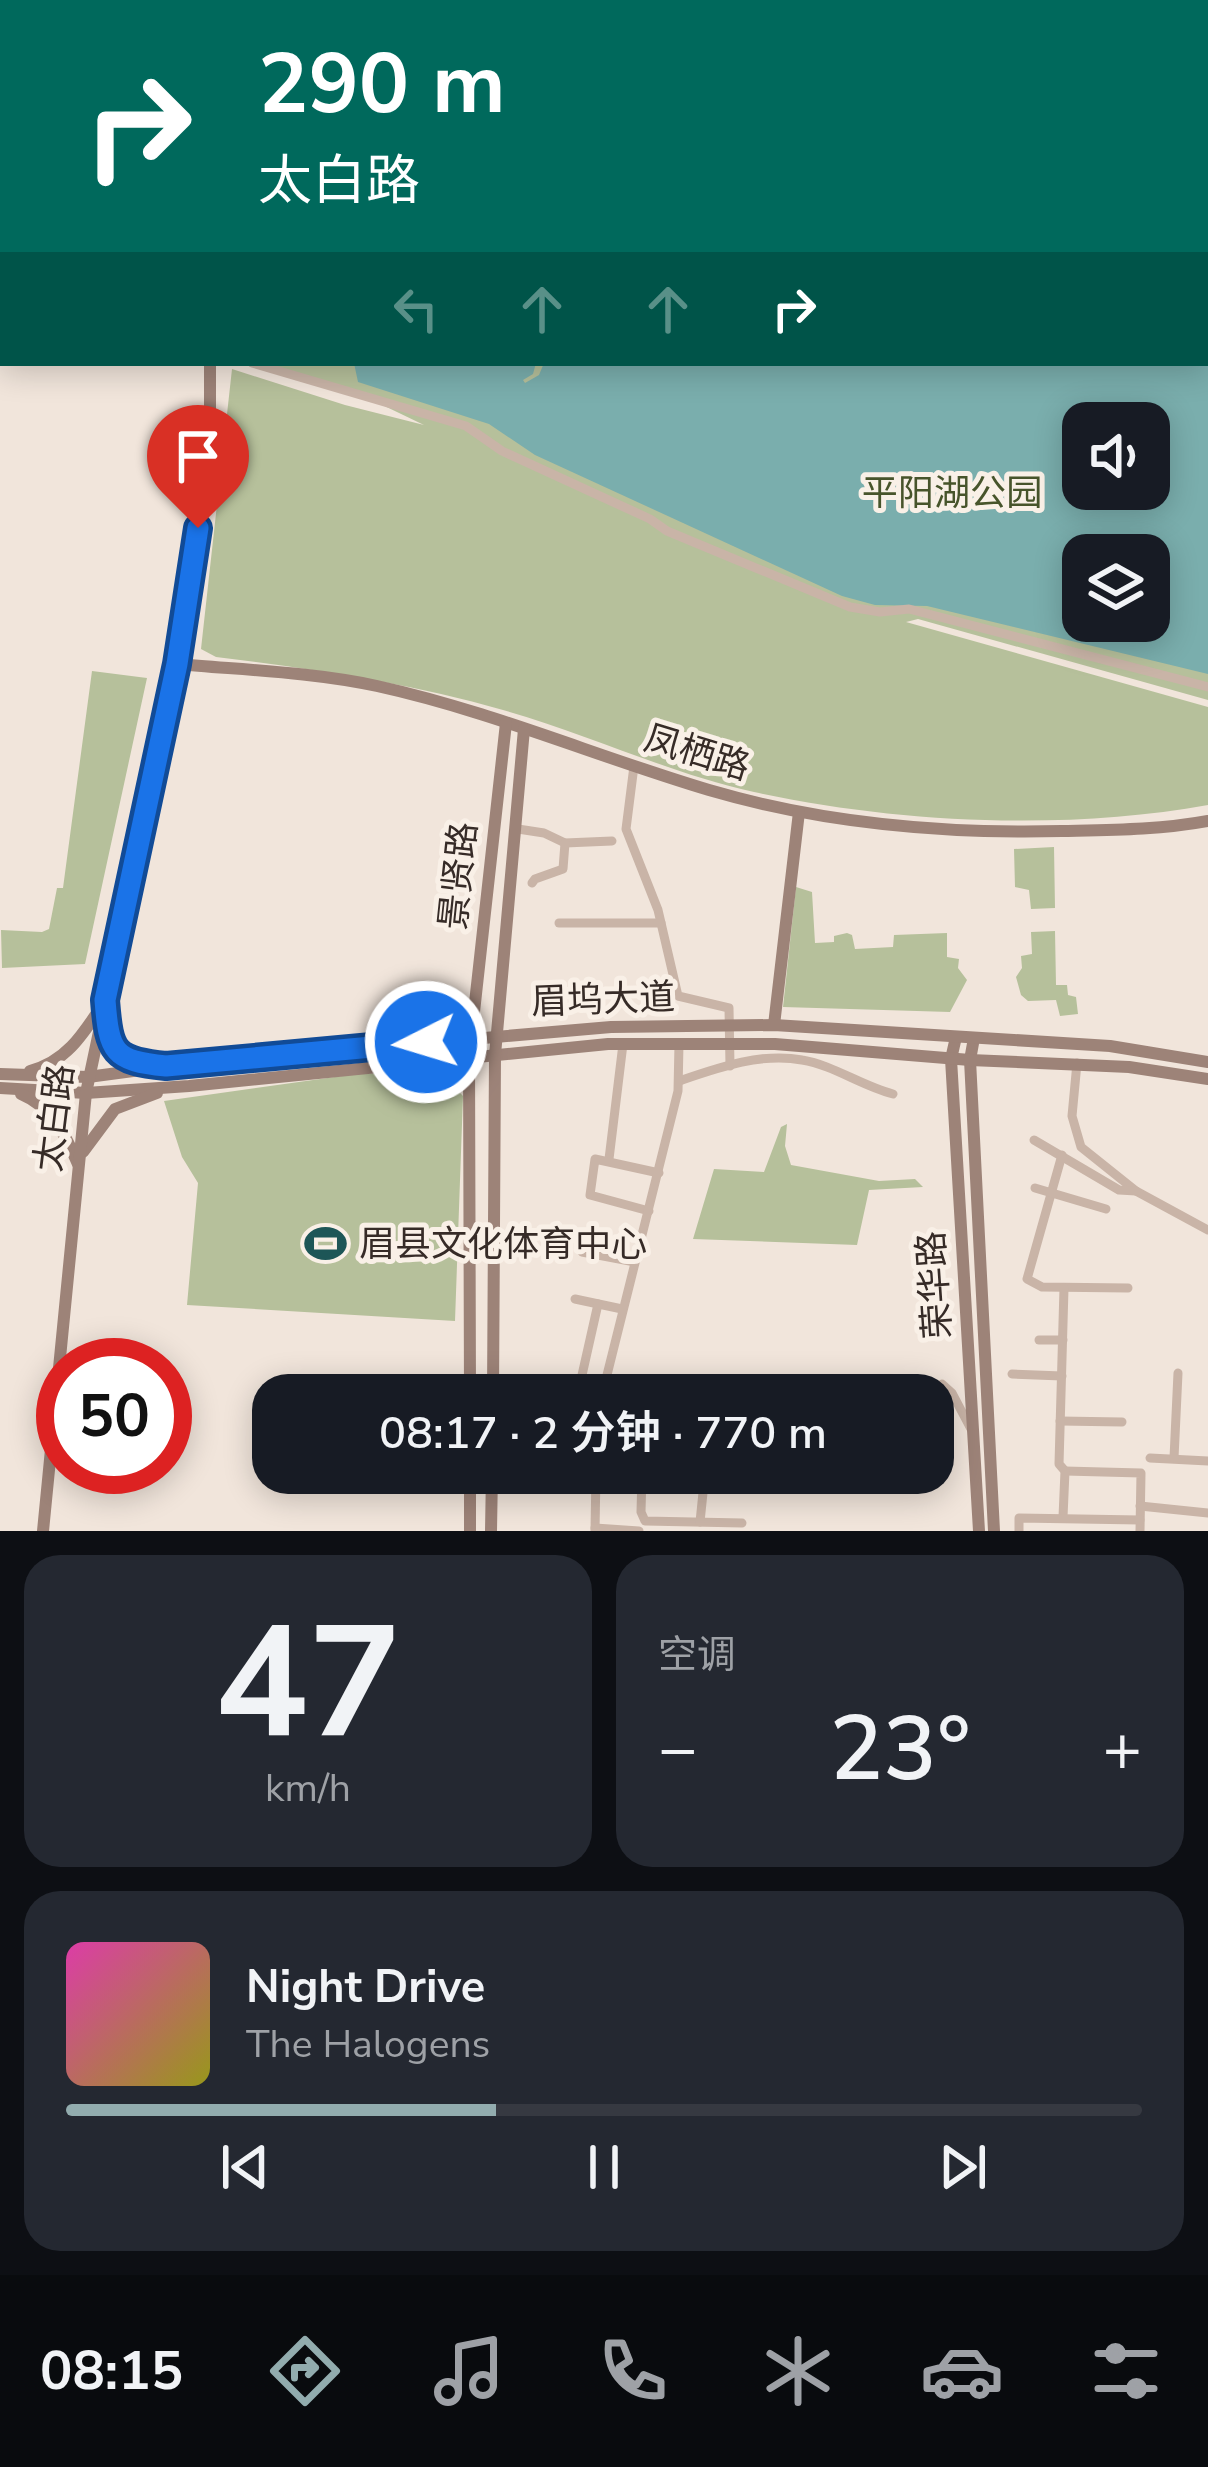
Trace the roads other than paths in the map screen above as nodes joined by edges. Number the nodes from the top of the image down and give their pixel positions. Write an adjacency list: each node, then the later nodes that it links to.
1 (210, 366): 3 (main road, 太白路)
2 (262, 366): 4 (street)
3 (177, 664): 5 (main road, 凤栖路); 16 (main road, 太白路)
4 (1208, 686)
5 (506, 723): 6 (main road, 凤栖路); 20 (main road, 景贤路)
6 (524, 729): 7 (main road, 凤栖路); 10 (main road, 景贤路)
7 (634, 766): 8 (main road, 凤栖路); 15 (street)
8 (799, 812): 9 (main road, 凤栖路); 17 (main road)
9 (1208, 821)
10 (518, 829): 12 (street); 19 (main road, 景贤路)
11 (612, 841): 12 (street)
12 (565, 843): 13 (street)
13 (532, 884)
14 (559, 923): 15 (street)
15 (661, 923): 18 (street)
16 (105, 1000): 32 (main road); 34 (main road, 太白路); 36 (main road)
17 (774, 1025): 18 (main road, 眉坞大道); 21 (main road, 眉坞大道)
18 (730, 1026): 19 (main road, 眉坞大道); 25 (street)
19 (500, 1034): 20 (main road, 眉坞大道); 26 (main road, 景贤路)
20 (473, 1037): 27 (main road, 景贤路); 32 (main road, 眉坞大道)
21 (956, 1037): 22 (main road, 眉坞大道); 28 (main road, 荣华路)
22 (974, 1038): 29 (main road, 荣华路); 30 (main road, 眉坞大道)
23 (622, 1044): 24 (main road, 眉坞大道); 26 (main road, 眉坞大道); 43 (street)
24 (680, 1044): 25 (main road, 眉坞大道); 37 (street)
25 (727, 1044): 28 (main road, 眉坞大道); 33 (street)
26 (496, 1055): 27 (main road, 眉坞大道); 63 (main road, 景贤路)
27 (470, 1057): 38 (main road, 眉坞大道); 62 (main road, 景贤路)
28 (951, 1059): 29 (main road, 眉坞大道); 71 (main road, 荣华路)
29 (970, 1060): 31 (main road, 眉坞大道); 94 (main road, 荣华路)
30 (1208, 1062)
31 (1077, 1063): 35 (main road, 眉坞大道); 48 (street)
32 (166, 1066): 34 (main road, 眉坞大道)
33 (730, 1066): 37 (street); 40 (street)
34 (88, 1077): 36 (main road, 眉坞大道); 39 (main road, 太白路)
35 (1208, 1079)
36 (2, 1081): 39 (main road, 眉坞大道); 44 (main road)
37 (679, 1081): 45 (street)
38 (178, 1086): 39 (main road, 眉坞大道); 44 (main road)
39 (86, 1093): 44 (main road, 太白路)
40 (893, 1094)
41 (1034, 1140): 42 (street)
42 (1062, 1155): 47 (street); 48 (street)
43 (609, 1159): 45 (street); 50 (street)
44 (79, 1165): 89 (main road, 太白路)
45 (659, 1174): 50 (street)
46 (1035, 1189): 47 (street)
47 (1050, 1191): 49 (street); 54 (street)
48 (1136, 1191): 51 (street)
49 (1106, 1209)
50 (649, 1211): 53 (street)
51 (1208, 1230)
52 (582, 1252): 53 (street)
53 (635, 1262): 58 (street)
54 (1064, 1288): 55 (street); 60 (street)
55 (1128, 1288)
56 (575, 1298): 57 (street)
57 (598, 1304): 58 (street); 64 (street)
58 (622, 1310): 65 (street)
59 (1039, 1340): 60 (street)
60 (1063, 1340): 67 (street)
61 (1178, 1373): 73 (street)
62 (470, 1374)
63 (493, 1374)
64 (582, 1374)
65 (607, 1374)
66 (1012, 1374): 67 (street)
67 (1061, 1376): 69 (street)
68 (954, 1397): 71 (street)
69 (1060, 1421): 70 (street); 75 (street)
70 (1122, 1422)
71 (974, 1434): 93 (main road, 荣华路)
72 (1150, 1458): 73 (street)
73 (1174, 1458): 74 (street)
74 (1208, 1461)
75 (1065, 1471): 81 (street); 83 (street)
76 (470, 1494): 90 (main road)
77 (492, 1494): 91 (main road)
78 (596, 1494): 88 (street)
79 (641, 1494): 86 (street)
80 (703, 1494): 84 (street)
81 (1140, 1507): 82 (street); 87 (street)
82 (1208, 1514)
83 (1063, 1517): 87 (street); 95 (street)
84 (700, 1522): 85 (street); 86 (street)
85 (742, 1523)
86 (681, 1526)
87 (1140, 1526)
88 (595, 1529): 92 (street)
89 (43, 1531)
90 (470, 1531)
91 (491, 1531)
92 (639, 1531)
93 (979, 1531)
94 (994, 1531)
95 (1019, 1531)

